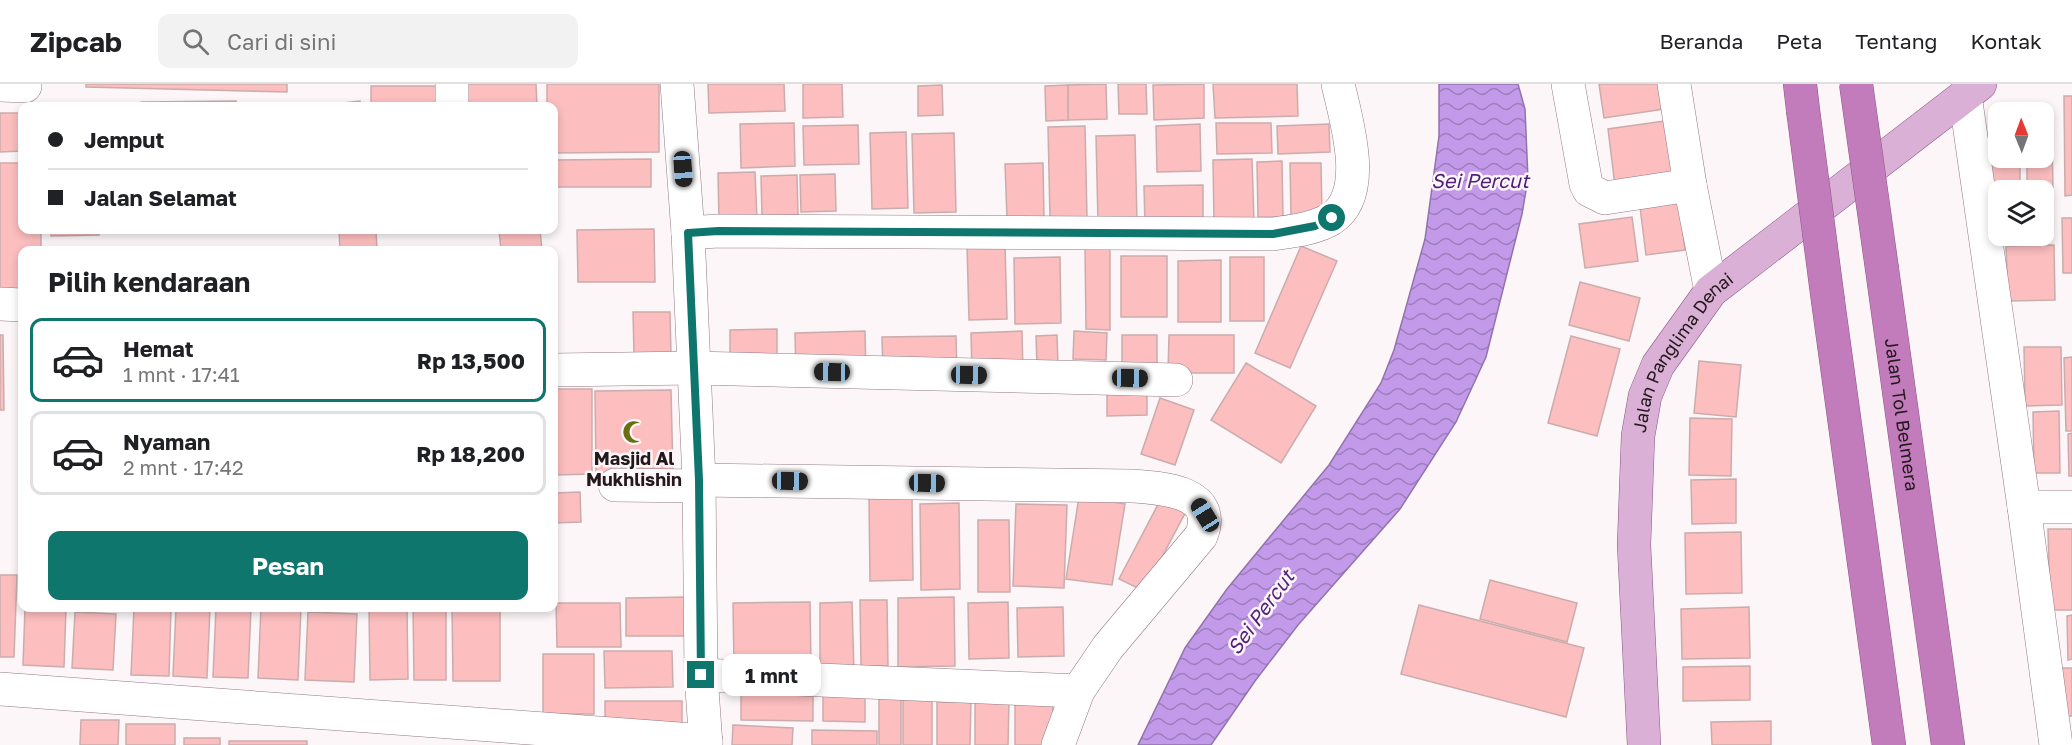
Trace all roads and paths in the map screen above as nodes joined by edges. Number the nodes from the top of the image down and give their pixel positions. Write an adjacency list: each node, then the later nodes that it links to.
1 (452, 84): 9 (street)
2 (677, 84): 11 (street)
3 (1338, 84): 11 (street)
4 (1568, 84): 10 (street)
5 (1674, 84): 10 (street)
6 (1856, 84): 29 (highway, Jalan Tol Belmera, bridge)
7 (1972, 89): 12 (main road, Jalan Panglima Denai); 20 (street)
8 (1802, 97): 28 (highway, bridge)
9 (452, 102)
10 (1690, 185): 12 (street)
11 (688, 233): 15 (street)
12 (1711, 291): 27 (main road, Jalan Panglima Denai)
13 (0, 304): 14 (street)
14 (18, 305)
15 (694, 368): 16 (street); 17 (street); 18 (street)
16 (558, 370)
17 (1176, 380)
18 (699, 483): 19 (street); 22 (street); 24 (street)
19 (615, 486)
20 (2024, 507): 21 (street); 30 (street)
21 (2072, 507)
22 (701, 675): 24 (street); 25 (street)
23 (0, 689): 25 (street)
24 (1078, 691): 26 (street)
25 (706, 743)
26 (1058, 745)
27 (1644, 745)
28 (1889, 745)
29 (1948, 745)
30 (2056, 745)

